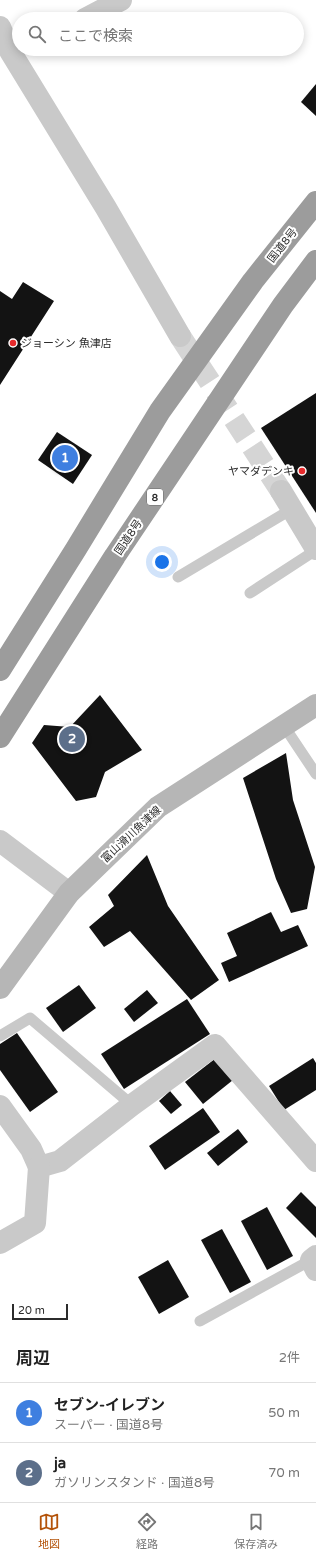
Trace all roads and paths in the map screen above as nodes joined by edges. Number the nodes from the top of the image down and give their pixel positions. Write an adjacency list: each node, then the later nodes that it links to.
1 (121, 0): 2 (street)
2 (98, 12)
3 (0, 27): 4 (street)
4 (10, 52)
5 (12, 56): 8 (street)
6 (316, 202): 14 (highway, 国道8号)
7 (316, 261): 17 (highway, 国道8号 / 8)
8 (180, 336)
9 (281, 491): 10 (street)
10 (292, 509): 11 (street); 12 (lane)
11 (316, 549): 13 (lane)
12 (178, 577)
13 (250, 593)
14 (0, 670)
15 (316, 705): 16 (main road, 富山滑川魚津線)
16 (284, 726): 18 (lane); 20 (main road, 富山滑川魚津線)
17 (0, 737)
18 (316, 774)
19 (0, 842): 20 (street)
20 (69, 893): 21 (main road, 富山滑川魚津線)
21 (0, 988)
22 (0, 1036): 23 (lane)
23 (132, 1105): 25 (street); 26 (street)
24 (0, 1106): 26 (street)
25 (316, 1161)
26 (39, 1167): 27 (street)
27 (0, 1243)
28 (314, 1262): 29 (lane)
29 (200, 1321)

